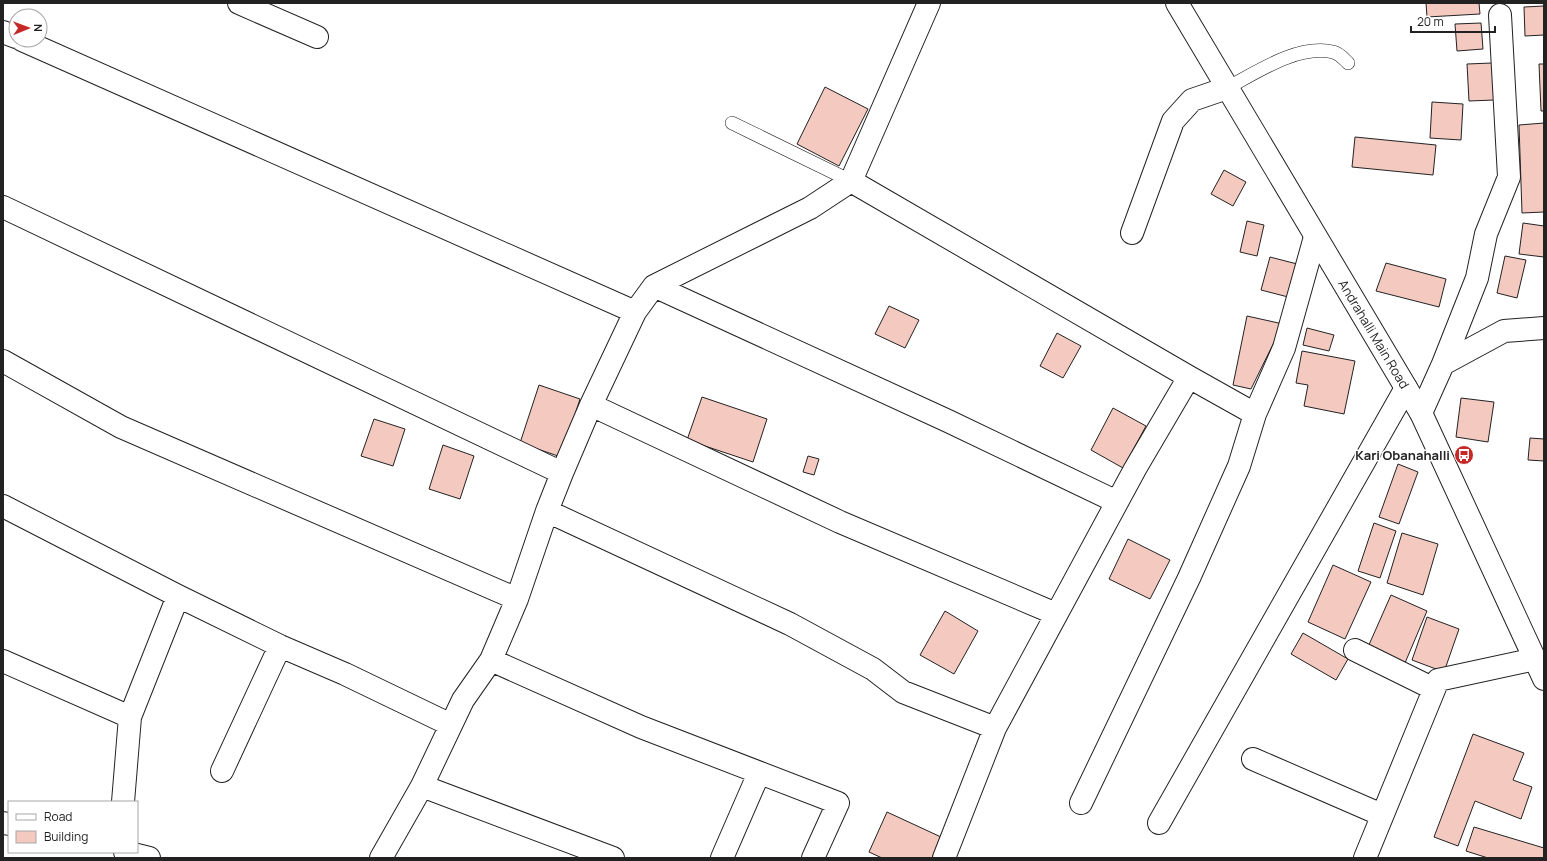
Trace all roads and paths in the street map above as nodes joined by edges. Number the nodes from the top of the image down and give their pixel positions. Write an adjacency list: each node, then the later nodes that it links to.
1 (239, 3): 5 (street)
2 (929, 3): 10 (street)
3 (1177, 3): 8 (street, Andrahalli Main Road)
4 (1500, 15): 18 (street)
5 (317, 36)
6 (40, 48): 15 (street)
7 (1348, 63): 8 (lane)
8 (1227, 88): 12 (street); 13 (street, Andrahalli Main Road)
9 (732, 123): 10 (lane)
10 (852, 181): 14 (street); 19 (street)
11 (3, 207): 24 (street)
12 (1132, 233)
13 (1315, 237): 20 (street, Andrahalli Main Road); 23 (street)
14 (654, 286): 15 (street); 25 (street)
15 (635, 312): 21 (street)
16 (1544, 328): 18 (street)
17 (3, 361): 29 (street)
18 (1443, 364): 22 (street)
19 (1189, 378): 23 (street); 25 (street)
20 (1406, 388): 22 (street, Andrahalli Main Road); 48 (street)
21 (591, 405): 24 (street); 30 (street)
22 (1421, 413): 34 (street, Andrahalli Main Road)
23 (1255, 414): 46 (street)
24 (562, 473): 27 (street)
25 (1117, 502): 30 (street)
26 (3, 506): 28 (street)
27 (547, 511): 29 (street); 40 (street)
28 (178, 596): 31 (street); 38 (street)
29 (517, 599): 33 (street)
30 (1056, 614): 40 (street)
31 (280, 646): 39 (street); 42 (street)
32 (1355, 650): 37 (street)
33 (491, 660): 39 (street); 43 (street)
34 (1535, 660): 36 (street, Andrahalli Main Road); 37 (street)
35 (3, 661): 38 (street)
36 (1544, 679)
37 (1434, 689): 47 (street)
38 (130, 717): 45 (street)
39 (451, 725): 44 (street)
40 (995, 728): 55 (street)
41 (1253, 759): 47 (street)
42 (222, 771)
43 (759, 772): 53 (street); 54 (street)
44 (422, 786): 51 (street); 52 (street)
45 (123, 801)
46 (1080, 803)
47 (1382, 815): 56 (street)
48 (1159, 823)
49 (129, 853): 50 (street)
50 (149, 858)
51 (381, 858)
52 (613, 858)
53 (722, 858)
54 (813, 858)
55 (944, 858)
56 (1365, 858)

